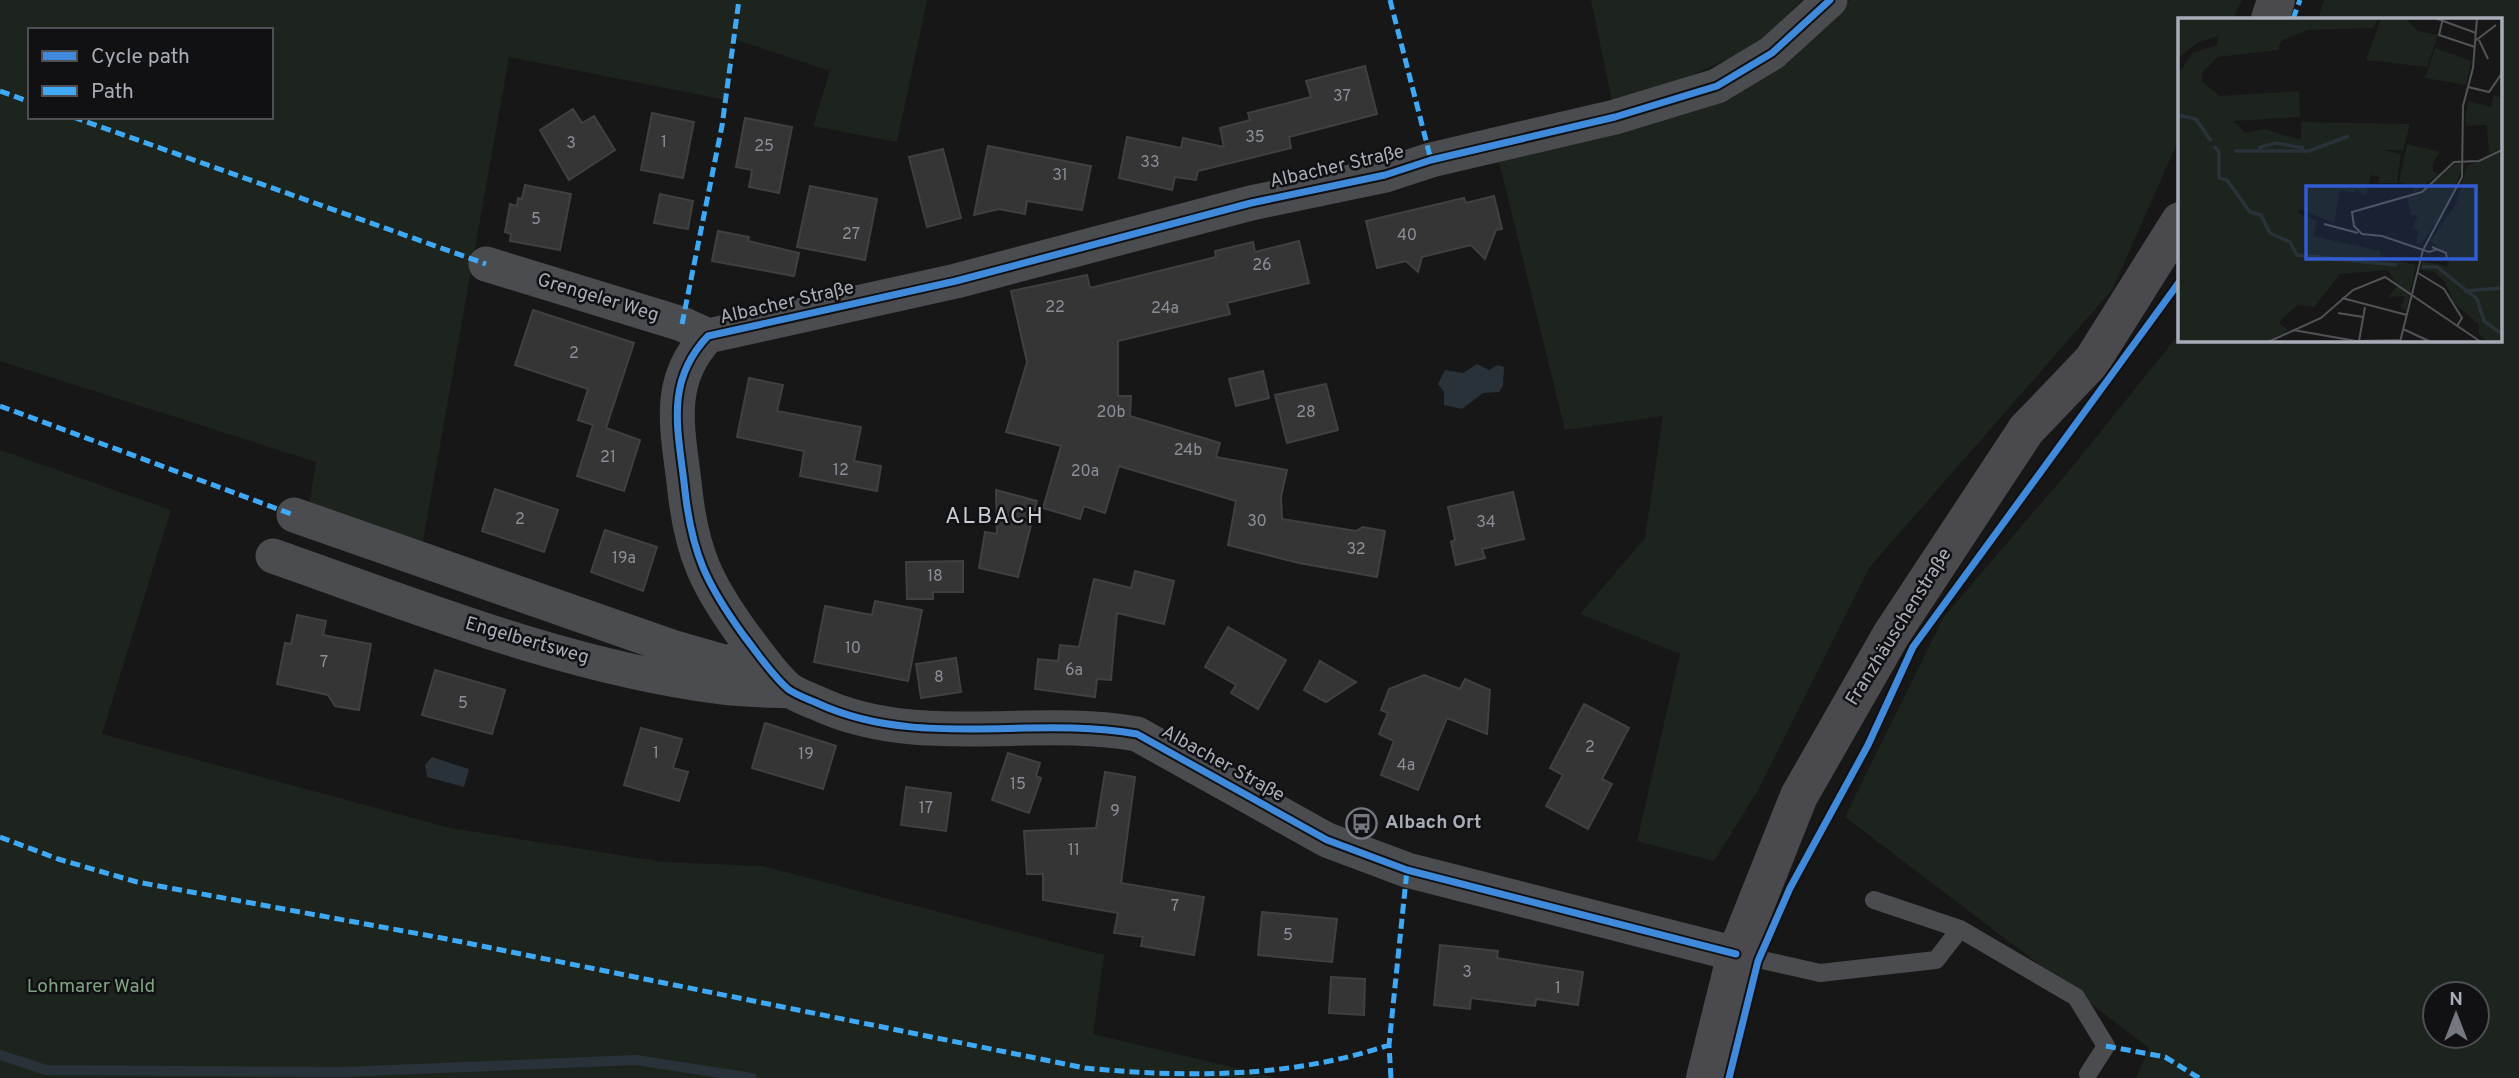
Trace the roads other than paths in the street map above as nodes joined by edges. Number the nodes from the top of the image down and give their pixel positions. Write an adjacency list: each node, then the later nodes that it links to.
1 (1830, 0): 6 (street, Albacher Straße)
2 (2276, 0): 3 (street)
3 (2270, 18)
4 (2178, 222): 13 (street, Franzhäuschenstraße)
5 (486, 264): 6 (street, Grengeler Weg)
6 (708, 336): 9 (street, Albacher Straße)
7 (294, 515): 9 (street, Engelbertsweg)
8 (273, 556): 10 (street, Engelbertsweg)
9 (762, 660): 10 (street, Albacher Straße)
10 (790, 691): 13 (street, Albacher Straße)
11 (1874, 900): 12 (lane)
12 (1960, 929): 13 (lane); 14 (lane)
13 (1736, 954): 15 (street, Franzhäuschenstraße)
14 (2088, 1074)
15 (1705, 1078)

